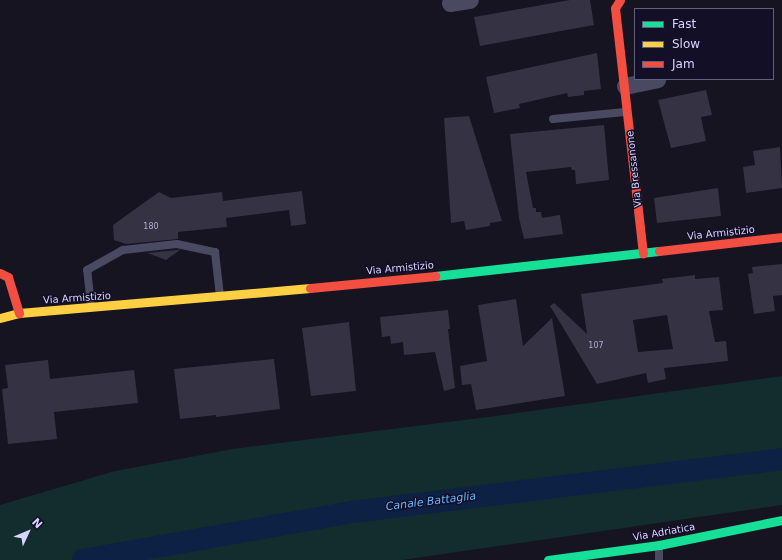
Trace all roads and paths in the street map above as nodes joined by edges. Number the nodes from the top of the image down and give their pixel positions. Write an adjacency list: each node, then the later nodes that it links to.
1 (470, 0): 3 (street)
2 (620, 0): 5 (street, Via Bressanone)
3 (450, 3)
4 (652, 80): 5 (street)
5 (625, 86): 6 (street, Via Bressanone)
6 (628, 111): 7 (lane); 9 (street, Via Bressanone)
7 (553, 120)
8 (782, 237): 9 (street, Via Armistizio)
9 (643, 253): 11 (street, Via Armistizio)
10 (0, 273): 14 (street)
11 (220, 296): 12 (street, Via Armistizio); 12 (lane)
12 (91, 308): 14 (street, Via Armistizio)
13 (0, 311): 14 (street, Via Armistizio)
14 (19, 314): 15 (street, Via Armistizio)
15 (0, 318)
16 (782, 520): 17 (street, Via Adriatica)
17 (658, 545): 18 (street, Via Adriatica); 19 (lane)
18 (548, 560)
19 (659, 560)

